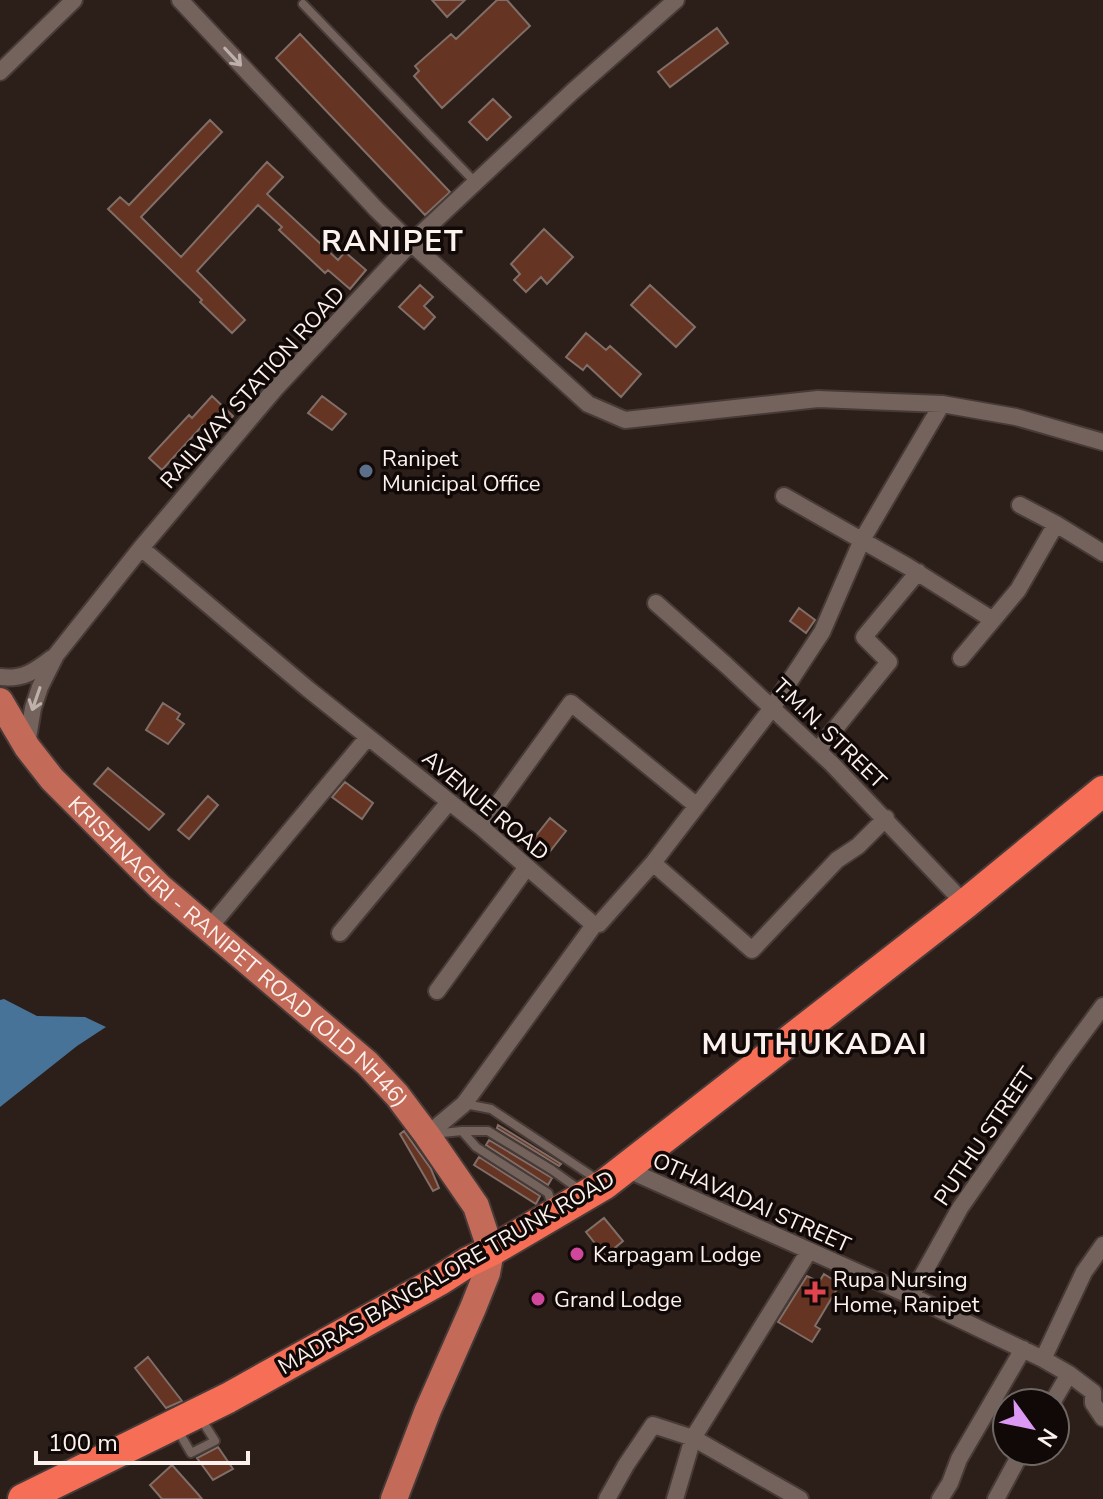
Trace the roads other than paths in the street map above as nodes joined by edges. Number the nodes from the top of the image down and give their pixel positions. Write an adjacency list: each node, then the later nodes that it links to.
1 (74, 0): 5 (street)
2 (180, 0): 7 (street, one-way to 7)
3 (676, 0): 6 (street, RAILWAY STATION ROAD)
4 (303, 4): 6 (lane)
5 (0, 72)
6 (476, 183): 7 (street, RAILWAY STATION ROAD)
7 (411, 243): 8 (street); 14 (street, RAILWAY STATION ROAD)
8 (942, 404): 9 (street); 13 (street)
9 (1100, 435)
10 (784, 496): 13 (street)
11 (1020, 505): 12 (street)
12 (1056, 524): 15 (street); 18 (street)
13 (862, 540): 16 (street); 23 (street)
14 (141, 548): 19 (street, RAILWAY STATION ROAD); 24 (street, AVENUE ROAD)
15 (1103, 553)
16 (918, 572): 18 (street); 26 (street)
17 (656, 603): 23 (street, T.M.N. STREET)
18 (993, 620): 20 (street)
19 (56, 655): 21 (street); 25 (street, RAILWAY STATION ROAD, one-way to 25)
20 (961, 658)
21 (0, 677)
22 (0, 701): 25 (main road, KRISHNAGIRI - RANIPET ROAD (OLD NH46))
23 (772, 708): 26 (street, T.M.N. STREET); 29 (street)
24 (368, 737): 28 (street, AVENUE ROAD); 38 (street)
25 (27, 747): 38 (main road, KRISHNAGIRI - RANIPET ROAD (OLD NH46))
26 (818, 750): 31 (street, T.M.N. STREET)
27 (1103, 791): 33 (highway, MADRAS BANGALORE TRUNK ROAD)
28 (449, 802): 32 (street, AVENUE ROAD); 39 (street)
29 (697, 806): 32 (street); 34 (street)
30 (1103, 809): 33 (highway, MADRAS BANGALORE TRUNK ROAD)
31 (886, 818): 34 (street); 36 (street, T.M.N. STREET)
32 (481, 827): 35 (street, AVENUE ROAD)
33 (1063, 833): 36 (highway, MADRAS BANGALORE TRUNK ROAD)
34 (653, 863): 37 (street)
35 (527, 867): 37 (street, AVENUE ROAD); 40 (street)
36 (967, 910): 45 (highway, MADRAS BANGALORE TRUNK ROAD)
37 (594, 925): 42 (street)
38 (209, 928): 44 (main road, KRISHNAGIRI - RANIPET ROAD (OLD NH46))
39 (340, 933)
40 (437, 991)
41 (1103, 1006): 50 (street, PUTHU STREET)
42 (464, 1104): 44 (street); 45 (lane)
43 (462, 1131): 44 (lane); 45 (lane); 46 (lane)
44 (427, 1135): 49 (main road, KRISHNAGIRI - RANIPET ROAD (OLD NH46))
45 (614, 1181): 46 (highway, MADRAS BANGALORE TRUNK ROAD); 48 (street, OTHAVADAI STREET); 49 (highway)
46 (556, 1212): 49 (highway, MADRAS BANGALORE TRUNK ROAD)
47 (1103, 1245): 52 (street)
48 (809, 1251): 50 (street, OTHAVADAI STREET); 57 (street)
49 (479, 1266): 59 (highway, MADRAS BANGALORE TRUNK ROAD); 60 (highway); 61 (main road); 62 (main road)
50 (911, 1296): 51 (street, OTHAVADAI STREET)
51 (1023, 1349): 52 (street, OTHAVADAI STREET); 66 (street)
52 (1043, 1359): 53 (street, OTHAVADAI STREET)
53 (1069, 1374): 54 (street); 55 (street, OTHAVADAI STREET)
54 (1061, 1387)
55 (1098, 1388): 56 (street, OTHAVADAI STREET)
56 (1103, 1418)
57 (693, 1438): 63 (street); 64 (street); 65 (street)
58 (1013, 1467): 67 (street)
59 (23, 1499)
60 (51, 1499)
61 (381, 1499)
62 (394, 1499)
63 (607, 1499)
64 (675, 1499)
65 (800, 1499)
66 (940, 1499)
67 (996, 1499)

